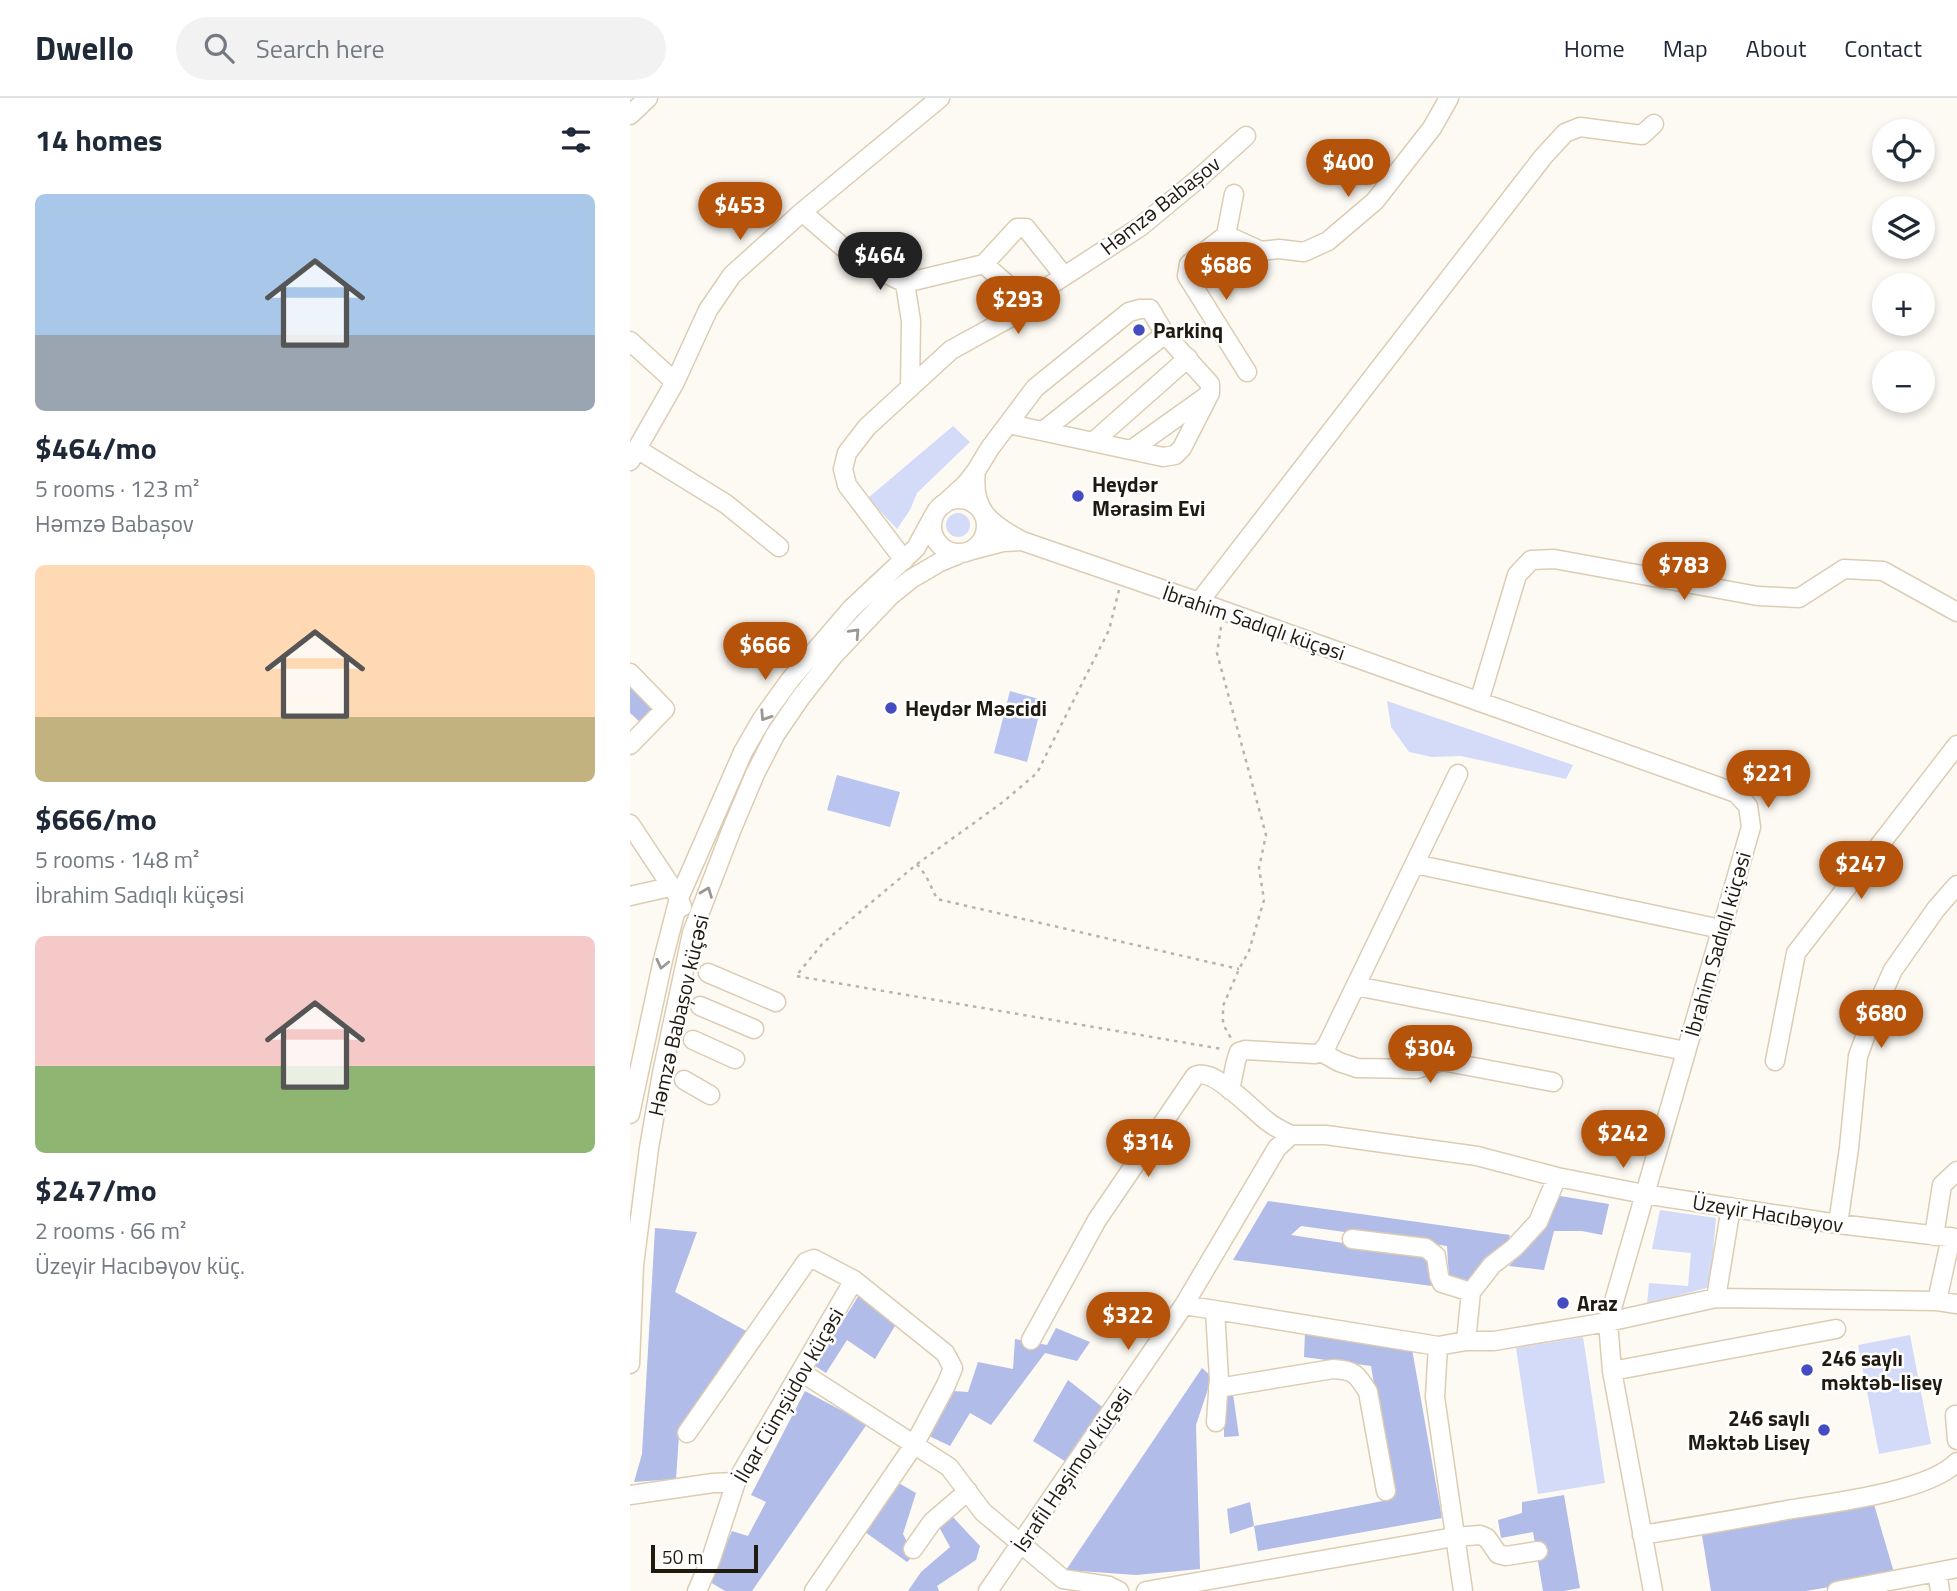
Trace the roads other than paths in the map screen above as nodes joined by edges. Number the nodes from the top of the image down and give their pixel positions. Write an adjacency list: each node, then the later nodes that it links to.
1 (648, 98): 4 (street)
2 (940, 98): 8 (street)
3 (1449, 98): 9 (street)
4 (630, 115)
5 (1654, 124): 33 (street)
6 (1246, 136): 11 (street, Həmzə Babaşov)
7 (1234, 194): 9 (street)
8 (802, 212): 12 (street); 18 (street)
9 (1226, 235): 17 (street)
10 (984, 264): 11 (street); 12 (street); 13 (street)
11 (1064, 276): 13 (street, Həmzə Babaşov)
12 (905, 283): 19 (street)
13 (1026, 301): 19 (street, Həmzə Babaşov)
14 (1165, 334): 16 (street); 21 (street); 22 (street)
15 (630, 341): 18 (street)
16 (1188, 358): 20 (street); 23 (street)
17 (1247, 372)
18 (675, 382): 25 (street)
19 (910, 388): 32 (street, Həmzə Babaşov)
20 (1210, 393): 24 (street); 24 (street)
21 (1009, 424): 22 (street); 26 (street)
22 (1043, 431): 23 (street)
23 (1093, 442): 24 (street)
24 (1131, 450)
25 (634, 455): 30 (street)
26 (976, 471): 27 (street); 28 (street)
27 (939, 510): 28 (street); 31 (street); 32 (street)
28 (981, 510): 29 (street); 31 (street)
29 (1022, 541): 31 (street, Həmzə Babaşov küçəsi); 33 (street, İbrahim Sadıqlı küçəsi)
30 (779, 548)
31 (965, 552): 46 (street, Həmzə Babaşov küçəsi, one-way to 31)
32 (904, 560): 43 (street, one-way to 43)
33 (1199, 602): 36 (street, İbrahim Sadıqlı küçəsi)
34 (1957, 612): 36 (street)
35 (630, 673): 37 (street)
36 (1479, 702): 45 (street, İbrahim Sadıqlı küçəsi)
37 (634, 734)
38 (1957, 745): 56 (street)
39 (1458, 774): 41 (street)
40 (630, 824): 43 (street)
41 (1415, 864): 45 (street); 48 (street)
42 (1957, 885): 67 (street)
43 (675, 893): 44 (street); 46 (street); 61 (street, Həmzə Babaşov küçəsi, one-way to 61)
44 (630, 895)
45 (1721, 929): 54 (street, İbrahim Sadıqlı küçəsi)
46 (692, 933): 82 (street, Həmzə Babaşov küçəsi)
47 (708, 973): 49 (street)
48 (1356, 986): 53 (street); 54 (street)
49 (776, 1002)
50 (700, 1006): 51 (street)
51 (754, 1029)
52 (693, 1040): 55 (street)
53 (1321, 1052): 58 (street); 59 (street)
54 (1686, 1052): 65 (street, İbrahim Sadıqlı küçəsi)
55 (735, 1059)
56 (1775, 1061)
57 (684, 1080): 60 (street)
58 (1553, 1082)
59 (1230, 1090): 62 (street); 79 (street)
60 (710, 1095)
61 (630, 1114)
62 (1291, 1135): 64 (street, Üzeyir Hacıbəyov); 75 (street, İsrafil Həşimov küçəsi)
63 (1957, 1171): 68 (street)
64 (1557, 1177): 65 (street, Üzeyir Hacıbəyov); 71 (street)
65 (1644, 1194): 66 (street, Üzeyir Hacıbəyov); 77 (street, İbrahim Sadıqlı küçəsi)
66 (1731, 1207): 67 (street, Üzeyir Hacıbəyov); 72 (street)
67 (1838, 1224): 68 (street, Üzeyir Hacıbəyov)
68 (1947, 1237): 73 (street)
69 (1352, 1238): 71 (street)
70 (854, 1280): 84 (street, İlqar Cümşüdov küçəsi); 88 (street); 90 (street)
71 (1471, 1292): 80 (street)
72 (1717, 1298): 73 (street); 77 (street)
73 (1937, 1301): 74 (street)
74 (1957, 1304)
75 (1184, 1305): 76 (street); 98 (street, İsrafil Həşimov küçəsi)
76 (1215, 1310): 81 (street); 85 (street)
77 (1608, 1322): 80 (street); 83 (street, İbrahim Sadıqlı küçəsi)
78 (1836, 1329): 83 (street)
79 (1031, 1340)
80 (1466, 1341): 81 (street)
81 (1438, 1346): 97 (street)
82 (630, 1364)
83 (1612, 1371): 96 (street, İbrahim Sadıqlı küçəsi)
84 (801, 1373): 90 (street); 92 (street, İlqar Cümşüdov küçəsi)
85 (1218, 1388): 87 (street); 94 (street)
86 (1955, 1415): 89 (street)
87 (1216, 1422)
88 (687, 1433)
89 (1957, 1440)
90 (914, 1445): 93 (street); 105 (street)
91 (1957, 1462): 96 (street)
92 (736, 1482): 95 (street); 104 (street, İlqar Cümşüdov küçəsi)
93 (968, 1491): 98 (street); 99 (street)
94 (1386, 1491)
95 (630, 1495)
96 (1643, 1535): 110 (street, İbrahim Sadıqlı küçəsi)
97 (1454, 1537): 100 (street); 103 (street); 109 (street)
98 (1021, 1542): 106 (street, İsrafil Həşimov küçəsi); 107 (street)
99 (913, 1549)
100 (1538, 1550)
101 (1957, 1567): 102 (street)
102 (1937, 1572): 111 (street); 112 (street)
103 (1224, 1584): 108 (street)
104 (697, 1591)
105 (814, 1591)
106 (988, 1591)
107 (1119, 1591)
108 (1146, 1591)
109 (1463, 1591)
110 (1653, 1591)
111 (1837, 1591)
112 (1940, 1591)

